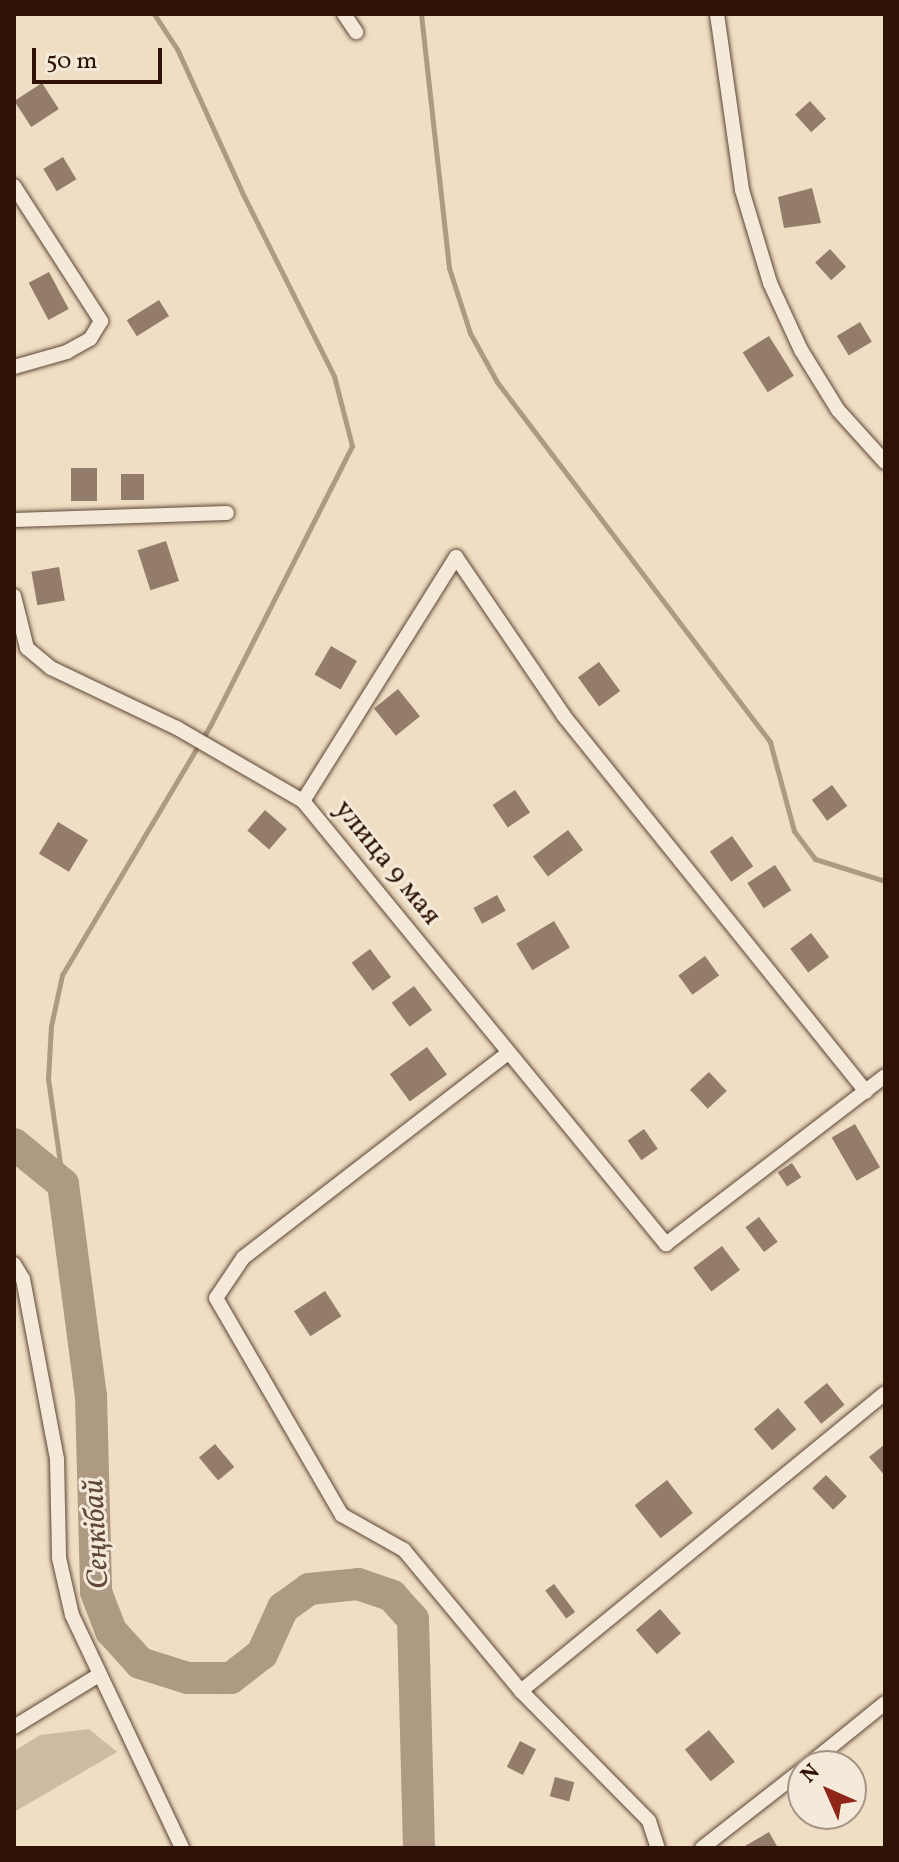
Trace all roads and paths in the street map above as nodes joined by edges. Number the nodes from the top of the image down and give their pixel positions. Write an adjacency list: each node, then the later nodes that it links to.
1 (344, 14): 3 (street)
2 (717, 14): 6 (street)
3 (356, 32)
4 (14, 186): 5 (street)
5 (14, 367)
6 (885, 462)
7 (227, 513): 8 (street)
8 (14, 520)
9 (14, 596): 10 (street, улица 9 мая)
10 (303, 801): 11 (street, улица 9 мая); 13 (street)
11 (508, 1053): 13 (street, улица 9 мая); 17 (street)
12 (885, 1076): 13 (street)
13 (866, 1092)
14 (14, 1264): 16 (street)
15 (885, 1393): 17 (street)
16 (99, 1675): 19 (street); 23 (street)
17 (521, 1691): 22 (street)
18 (885, 1703): 20 (street)
19 (14, 1727)
20 (827, 1750)
21 (787, 1782): 24 (street)
22 (662, 1847)
23 (182, 1848)
24 (702, 1848)

